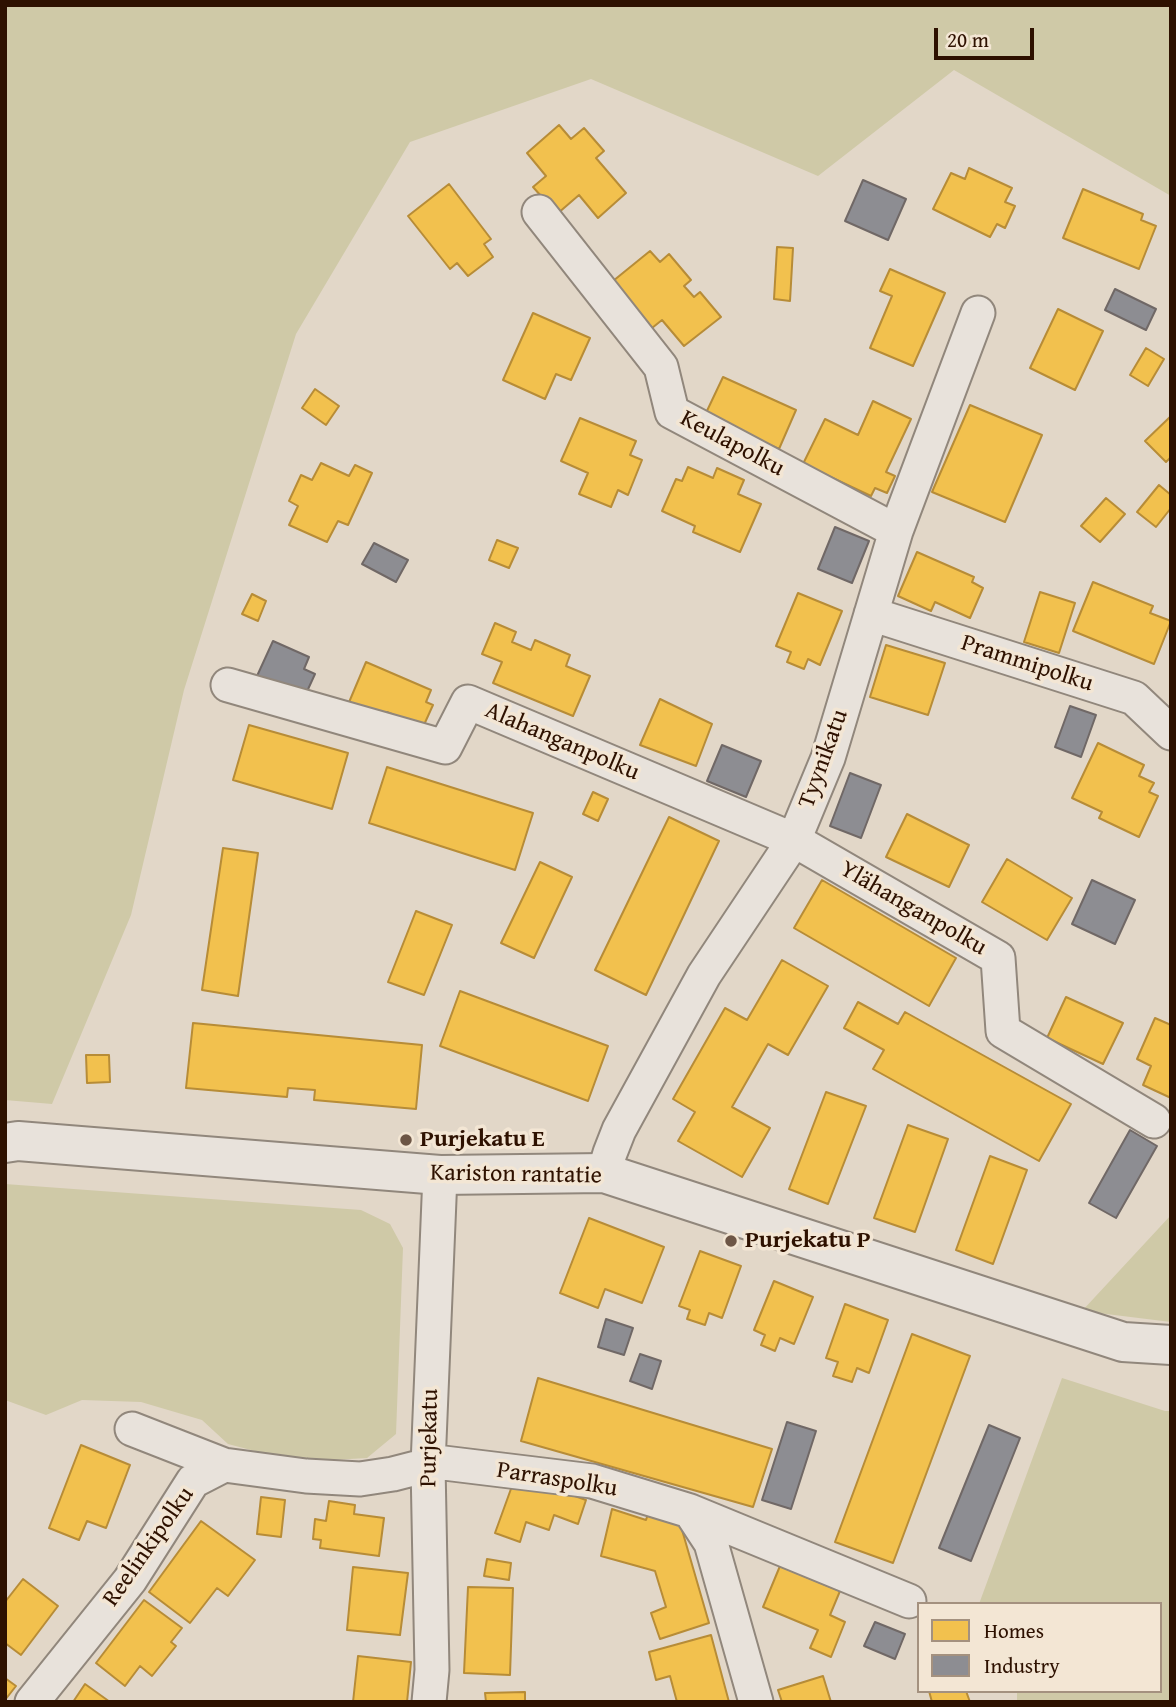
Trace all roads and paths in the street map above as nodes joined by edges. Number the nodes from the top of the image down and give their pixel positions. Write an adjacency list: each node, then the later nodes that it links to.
1 (540, 212): 3 (street, Keulapolku)
2 (978, 313): 3 (street, Tyynikatu)
3 (896, 531): 4 (street, Tyynikatu)
4 (871, 614): 6 (street, Prammipolku); 9 (street, Tyynikatu)
5 (228, 685): 9 (street, Alahanganpolku)
6 (1134, 698): 7 (street); 8 (street, Prammipolku)
7 (1171, 706)
8 (1171, 733)
9 (794, 840): 10 (street, Ylähanganpolku); 12 (street, Tyynikatu)
10 (1154, 1121)
11 (5, 1143): 13 (street, Kariston rantatie)
12 (604, 1174): 13 (street, Kariston rantatie); 14 (street, Kariston rantatie)
13 (440, 1175): 17 (street, Purjekatu)
14 (1171, 1345)
15 (131, 1429): 16 (street)
16 (224, 1465): 17 (street); 20 (street, Reelinkipolku)
17 (428, 1465): 18 (street, Parraspolku); 21 (street, Purjekatu)
18 (690, 1511): 19 (street, Parraspolku); 22 (street)
19 (909, 1601)
20 (32, 1702)
21 (429, 1702)
22 (756, 1702)

